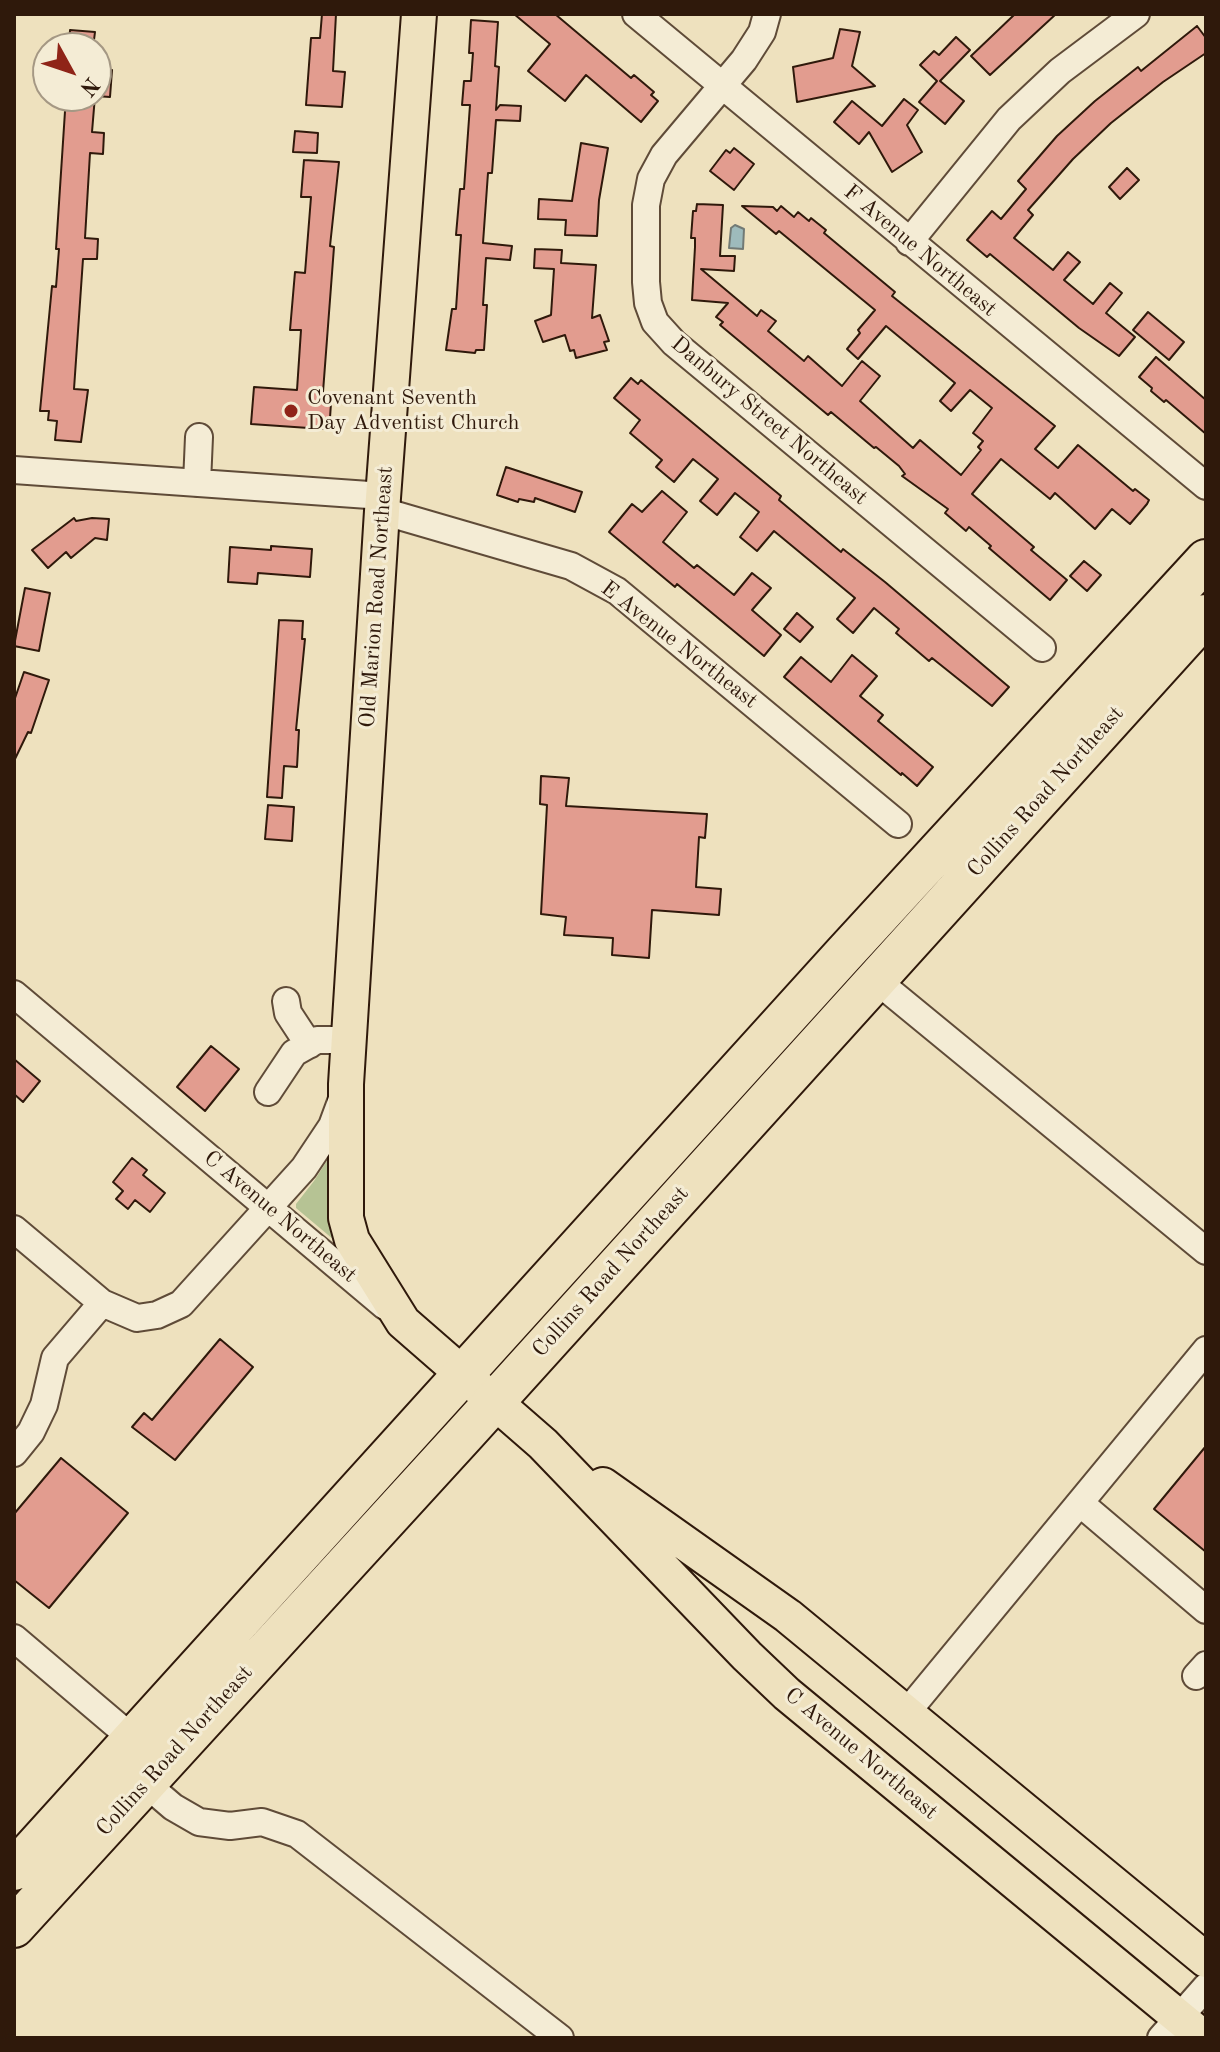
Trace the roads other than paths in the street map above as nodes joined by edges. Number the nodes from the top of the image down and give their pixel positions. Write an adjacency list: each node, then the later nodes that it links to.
1 (419, 14): 11 (main road, Old Marion Road Northeast)
2 (636, 14): 5 (street, F Avenue Northeast)
3 (767, 14): 5 (street, Danbury Street Northeast)
4 (1136, 14): 6 (street)
5 (723, 87): 6 (street, F Avenue Northeast); 14 (street, Danbury Street Northeast)
6 (909, 242): 10 (street, F Avenue Northeast)
7 (199, 437): 9 (street)
8 (14, 470): 9 (street, E Avenue Northeast)
9 (197, 483): 11 (street, E Avenue Northeast)
10 (1206, 486)
11 (383, 504): 15 (street, E Avenue Northeast); 19 (main road, Old Marion Road Northeast)
12 (1206, 560): 29 (highway, Collins Road Northeast)
13 (1206, 615): 16 (highway, Collins Road Northeast)
14 (1042, 648)
15 (898, 824)
16 (876, 980): 25 (street); 30 (highway, Collins Road Northeast)
17 (286, 1001): 20 (street)
18 (18, 1004): 23 (street, C Avenue Northeast)
19 (349, 1040): 20 (street); 21 (main road, Old Marion Road Northeast)
20 (309, 1045): 22 (street)
21 (346, 1084): 23 (street, Old Marion Road Northeast); 27 (main road, Old Marion Road Northeast)
22 (268, 1092)
23 (269, 1207): 26 (street, Old Marion Road Northeast); 27 (street, C Avenue Northeast)
24 (14, 1229): 26 (street, Old Marion Road Northeast)
25 (1206, 1251)
26 (102, 1303): 32 (street)
27 (403, 1322): 29 (main road, C Avenue Northeast)
28 (1206, 1350): 33 (street)
29 (463, 1374): 30 (main road, C Avenue Northeast); 37 (highway, Collins Road Northeast)
30 (494, 1401): 31 (main road, C Avenue Northeast); 38 (highway, Collins Road Northeast)
31 (543, 1444): 36 (main road, C Avenue Northeast); 43 (main road, C Avenue Northeast)
32 (14, 1453)
33 (1080, 1503): 34 (street); 36 (street)
34 (1206, 1610)
35 (14, 1638): 37 (street)
36 (907, 1712): 41 (main road, C Avenue Northeast)
37 (133, 1739): 39 (highway, Collins Road Northeast)
38 (145, 1783): 40 (highway, Collins Road Northeast); 44 (street)
39 (14, 1870)
40 (14, 1927)
41 (1206, 1960)
42 (1206, 1987): 43 (street)
43 (1181, 2031)
44 (560, 2038)

